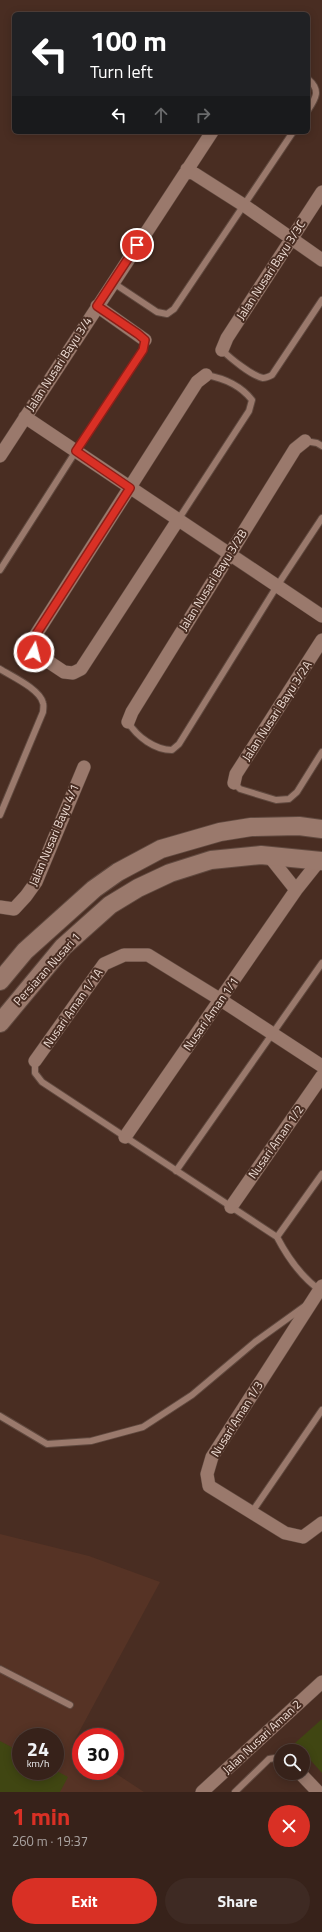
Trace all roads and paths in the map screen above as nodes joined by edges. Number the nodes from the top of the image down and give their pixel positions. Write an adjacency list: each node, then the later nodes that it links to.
1 (310, 81): 2 (lane)
2 (310, 107)
3 (211, 134): 5 (street, Jalan Nusari Bayu 3/4)
4 (292, 134): 7 (lane)
5 (187, 169): 7 (street); 10 (street, Jalan Nusari Bayu 3/4)
6 (322, 192): 8 (street, Jalan Nusari Bayu 3/3C)
7 (244, 206): 8 (street); 10 (lane)
8 (291, 239): 9 (street); 14 (street, Jalan Nusari Bayu 3/3C)
9 (322, 260)
10 (112, 282): 12 (street, Jalan Nusari Bayu 3/4)
11 (322, 300): 14 (lane)
12 (97, 306): 13 (street); 16 (street, Jalan Nusari Bayu 3/4)
13 (145, 340): 19 (lane)
14 (222, 350)
15 (206, 375): 21 (street); 23 (lane)
16 (25, 417): 19 (street); 20 (street, Jalan Nusari Bayu 3/4)
17 (305, 441): 18 (lane); 24 (street, Jalan Nusari Bayu 3/2B)
18 (322, 446)
19 (76, 451): 21 (street); 25 (lane)
20 (0, 456)
21 (130, 488): 23 (street); 23 (street)
22 (322, 518): 26 (lane)
23 (178, 520): 24 (street)
24 (228, 554): 26 (street); 30 (street, Jalan Nusari Bayu 3/2B)
25 (0, 570)
26 (277, 586): 27 (street); 30 (lane)
27 (322, 616)
28 (322, 640): 33 (street, Jalan Nusari Bayu 3/2A)
29 (0, 669): 34 (lane)
30 (128, 722)
31 (322, 752): 33 (lane)
32 (84, 767): 39 (street, Jalan Nusari Bayu 4/1)
33 (234, 783)
34 (0, 815)
35 (322, 829): 41 (main road, Persiaran Nusari 1)
36 (269, 856): 37 (main road, Persiaran Nusari 1); 38 (street); 43 (main road, Persiaran Nusari 1)
37 (320, 861): 38 (street, Nusari Aman 1/1)
38 (296, 890): 42 (street, Nusari Aman 1/1)
39 (0, 907)
40 (322, 964): 44 (lane)
41 (0, 981)
42 (221, 1000): 44 (street, Nusari Aman 1/1A); 45 (street, Nusari Aman 1/1A); 48 (street, Nusari Aman 1/1)
43 (0, 1023)
44 (273, 1035): 46 (street, Nusari Aman 1/1A); 49 (lane)
45 (35, 1061): 48 (lane)
46 (322, 1066)
47 (322, 1076): 51 (street, Nusari Aman 1/2)
48 (126, 1137): 49 (lane)
49 (176, 1171): 51 (lane)
50 (322, 1174): 52 (lane)
51 (231, 1207): 52 (lane)
52 (276, 1237): 53 (lane)
53 (321, 1290): 54 (street, Nusari Aman 1/3)
54 (311, 1301): 56 (lane); 57 (street, Nusari Aman 1/3)
55 (322, 1410): 57 (lane)
56 (0, 1416)
57 (252, 1512): 58 (street, Nusari Aman 1/3)
58 (322, 1523)
59 (0, 1669): 61 (lane)
60 (322, 1682): 64 (street, Jalan Nusari Aman 2)
61 (70, 1705)
62 (274, 1758): 65 (lane)
63 (307, 1780): 66 (street)
64 (202, 1792)
65 (235, 1792)
66 (318, 1792)

